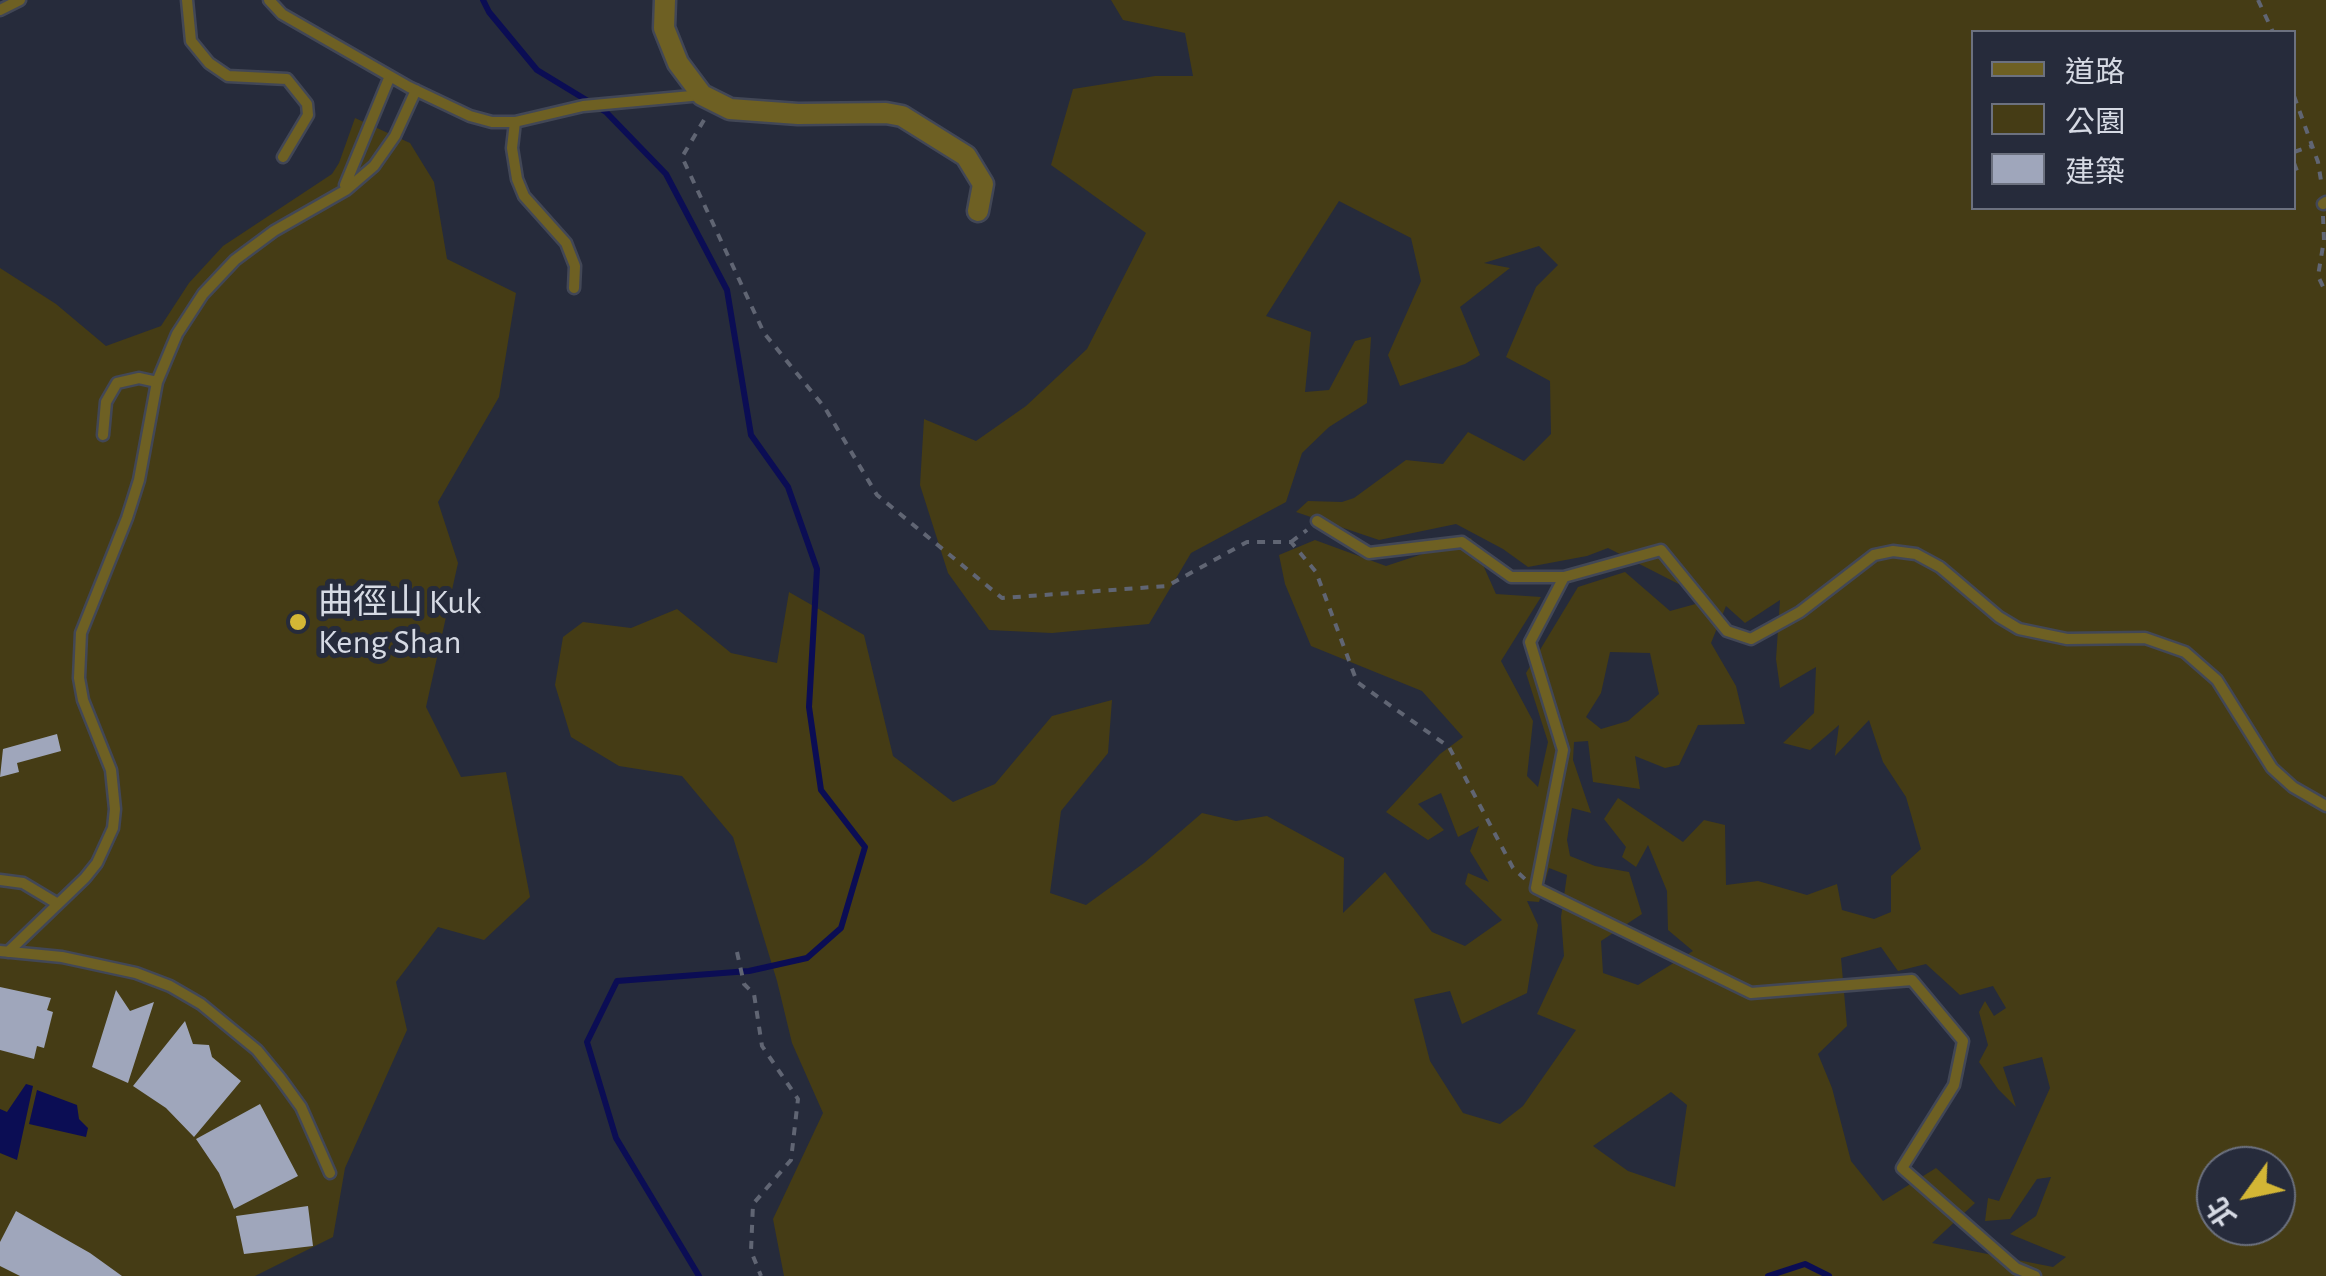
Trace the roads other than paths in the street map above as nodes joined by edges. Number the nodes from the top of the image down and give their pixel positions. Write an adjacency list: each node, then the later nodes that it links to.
1 (20, 0): 5 (lane)
2 (187, 0): 10 (lane)
3 (270, 0): 6 (lane)
4 (665, 0): 8 (street)
5 (0, 10)
6 (390, 76): 7 (lane); 11 (lane)
7 (416, 90): 9 (lane); 11 (lane)
8 (708, 99): 9 (lane); 12 (street)
9 (515, 122): 13 (lane)
10 (283, 157)
11 (330, 200): 14 (lane)
12 (978, 211)
13 (574, 288)
14 (158, 382): 15 (lane); 20 (lane)
15 (103, 435)
16 (1318, 522): 17 (lane)
17 (1564, 577): 18 (lane); 23 (lane)
18 (2326, 806)
19 (0, 880): 20 (lane)
20 (58, 904): 21 (lane)
21 (4, 952): 22 (lane)
22 (330, 1174)
23 (2035, 1276)

